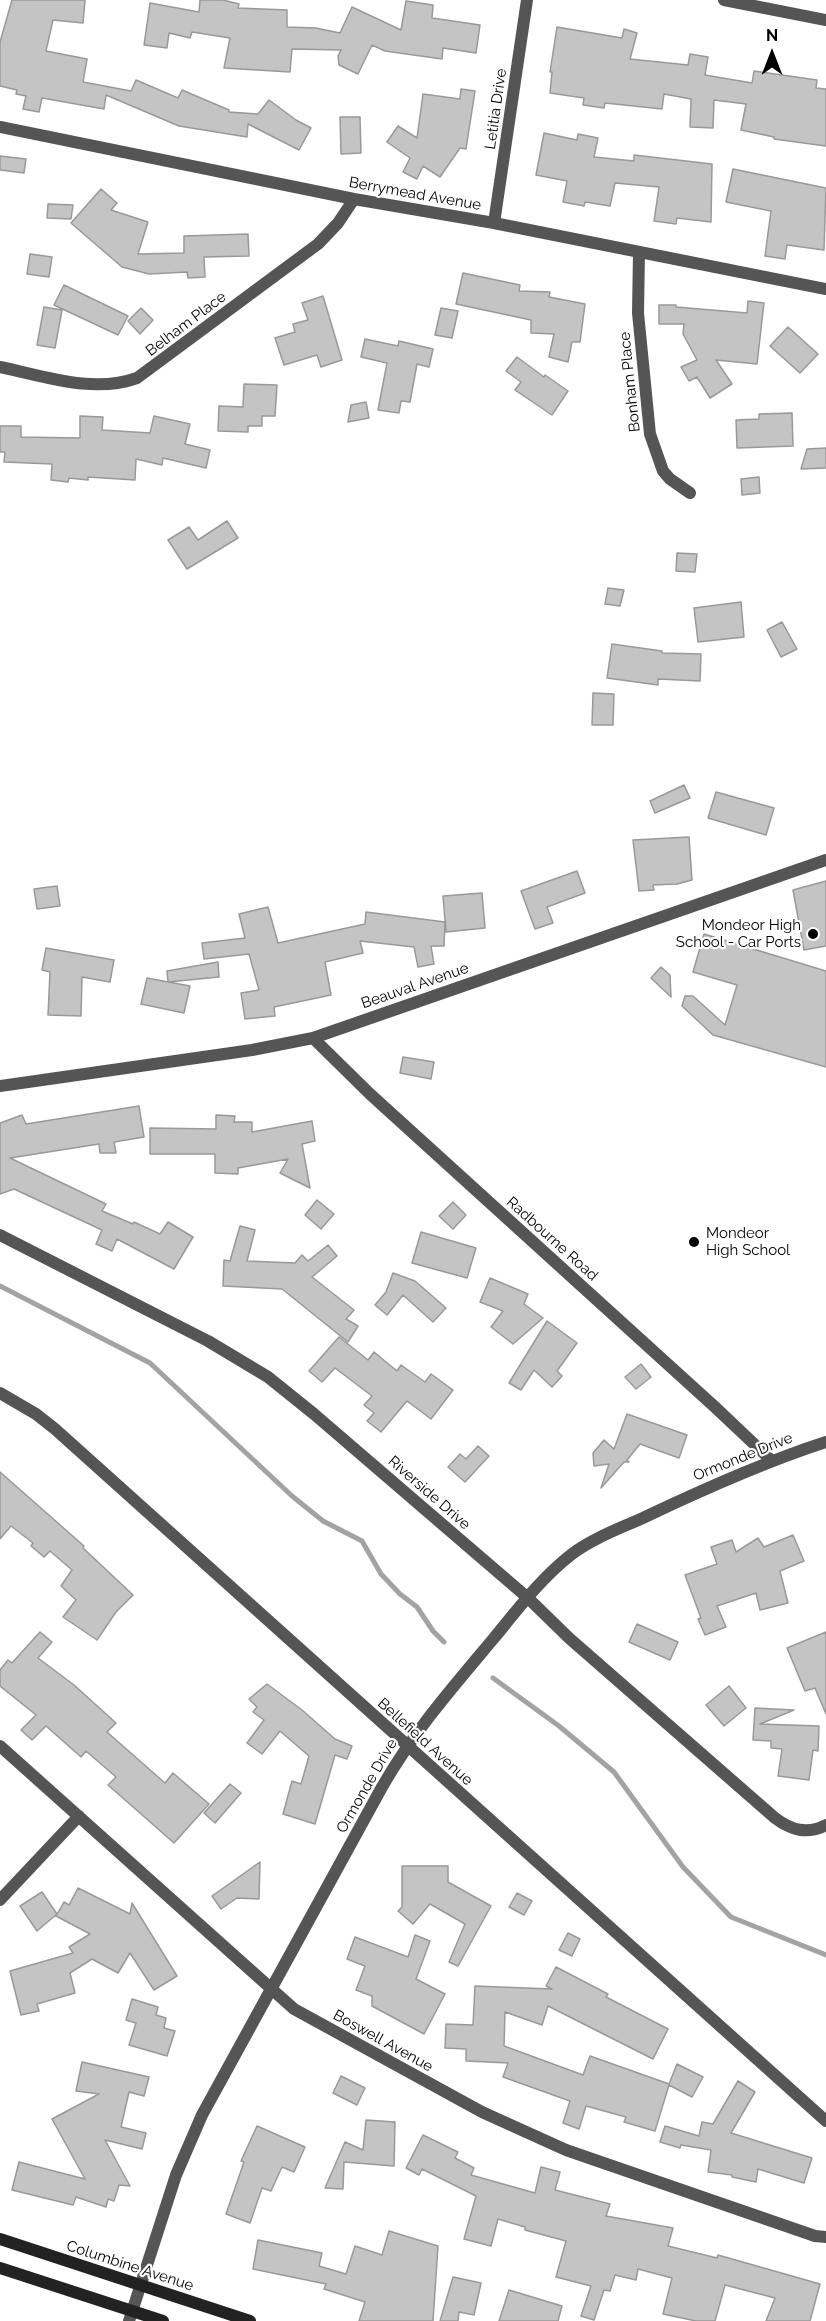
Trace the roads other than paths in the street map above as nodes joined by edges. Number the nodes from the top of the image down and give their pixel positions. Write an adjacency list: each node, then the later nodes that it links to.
1 (527, 0): 6 (street, Letitia Drive)
2 (724, 0): 3 (street)
3 (826, 20)
4 (0, 127): 5 (street, Berrymead Avenue)
5 (354, 199): 6 (street, Berrymead Avenue); 9 (street, Belham Place)
6 (494, 223): 7 (street, Berrymead Avenue)
7 (639, 252): 8 (street, Berrymead Avenue); 10 (street, Bonham Place)
8 (826, 289)
9 (0, 367)
10 (690, 493)
11 (826, 860): 12 (street, Beauval Avenue)
12 (313, 1038): 13 (street, Beauval Avenue); 17 (street, Radbourne Road)
13 (0, 1086)
14 (0, 1235): 18 (street, Riverside Drive)
15 (0, 1393): 20 (street, Bellefield Avenue)
16 (826, 1442): 17 (street, Ormonde Drive)
17 (772, 1461): 18 (street, Ormonde Drive)
18 (528, 1598): 20 (street, Ormonde Drive); 22 (street, Riverside Drive)
19 (0, 1746): 21 (street, Boswell Avenue)
20 (406, 1746): 24 (street, Ormonde Drive); 25 (street, Bellefield Avenue)
21 (79, 1816): 23 (street); 24 (street, Boswell Avenue)
22 (826, 1825)
23 (0, 1900)
24 (270, 1989): 26 (street, Boswell Avenue); 29 (street, Ormonde Drive)
25 (826, 2121)
26 (826, 2237)
27 (0, 2239): 29 (main road, Columbine Avenue)
28 (0, 2268): 30 (main road)
29 (141, 2285): 30 (street, Ormonde Drive); 32 (main road, Columbine Avenue)
30 (130, 2316): 31 (main road)
31 (163, 2321)
32 (250, 2321)

